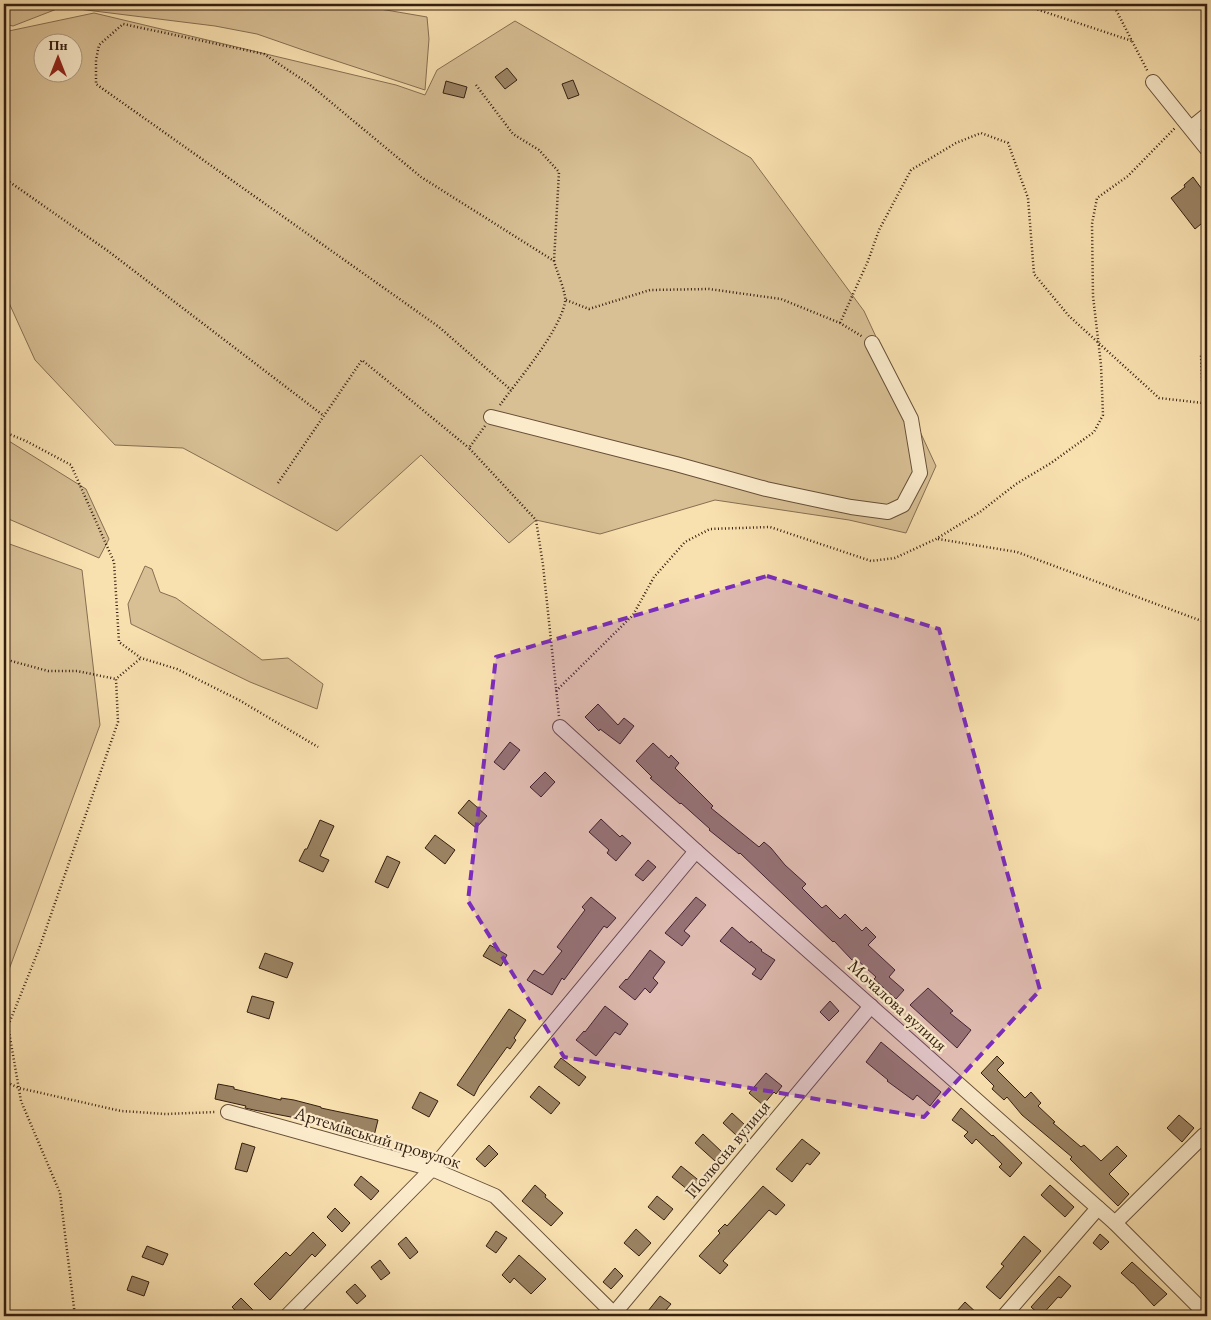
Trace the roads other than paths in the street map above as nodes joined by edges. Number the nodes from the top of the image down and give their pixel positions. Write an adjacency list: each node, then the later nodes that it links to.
1 (1153, 82): 3 (street)
2 (1207, 115): 3 (street)
3 (1191, 128): 4 (street)
4 (1207, 149)
5 (872, 343): 6 (street)
6 (491, 417)
7 (560, 727): 8 (street, Мочалова вулиця)
8 (696, 851): 9 (street, Мочалова вулиця); 12 (street)
9 (871, 1006): 13 (street, Мочалова вулиця); 17 (street, Полюсна вулиця)
10 (228, 1112): 12 (street, Артемівський провулок)
11 (1207, 1136): 14 (street)
12 (432, 1169): 16 (street); 17 (street, Артемівський провулок)
13 (1098, 1208): 14 (street, Мочалова вулиця); 18 (street)
14 (1115, 1223): 15 (street, Мочалова вулиця)
15 (1207, 1315)
16 (287, 1316)
17 (614, 1316)
18 (1004, 1316)

